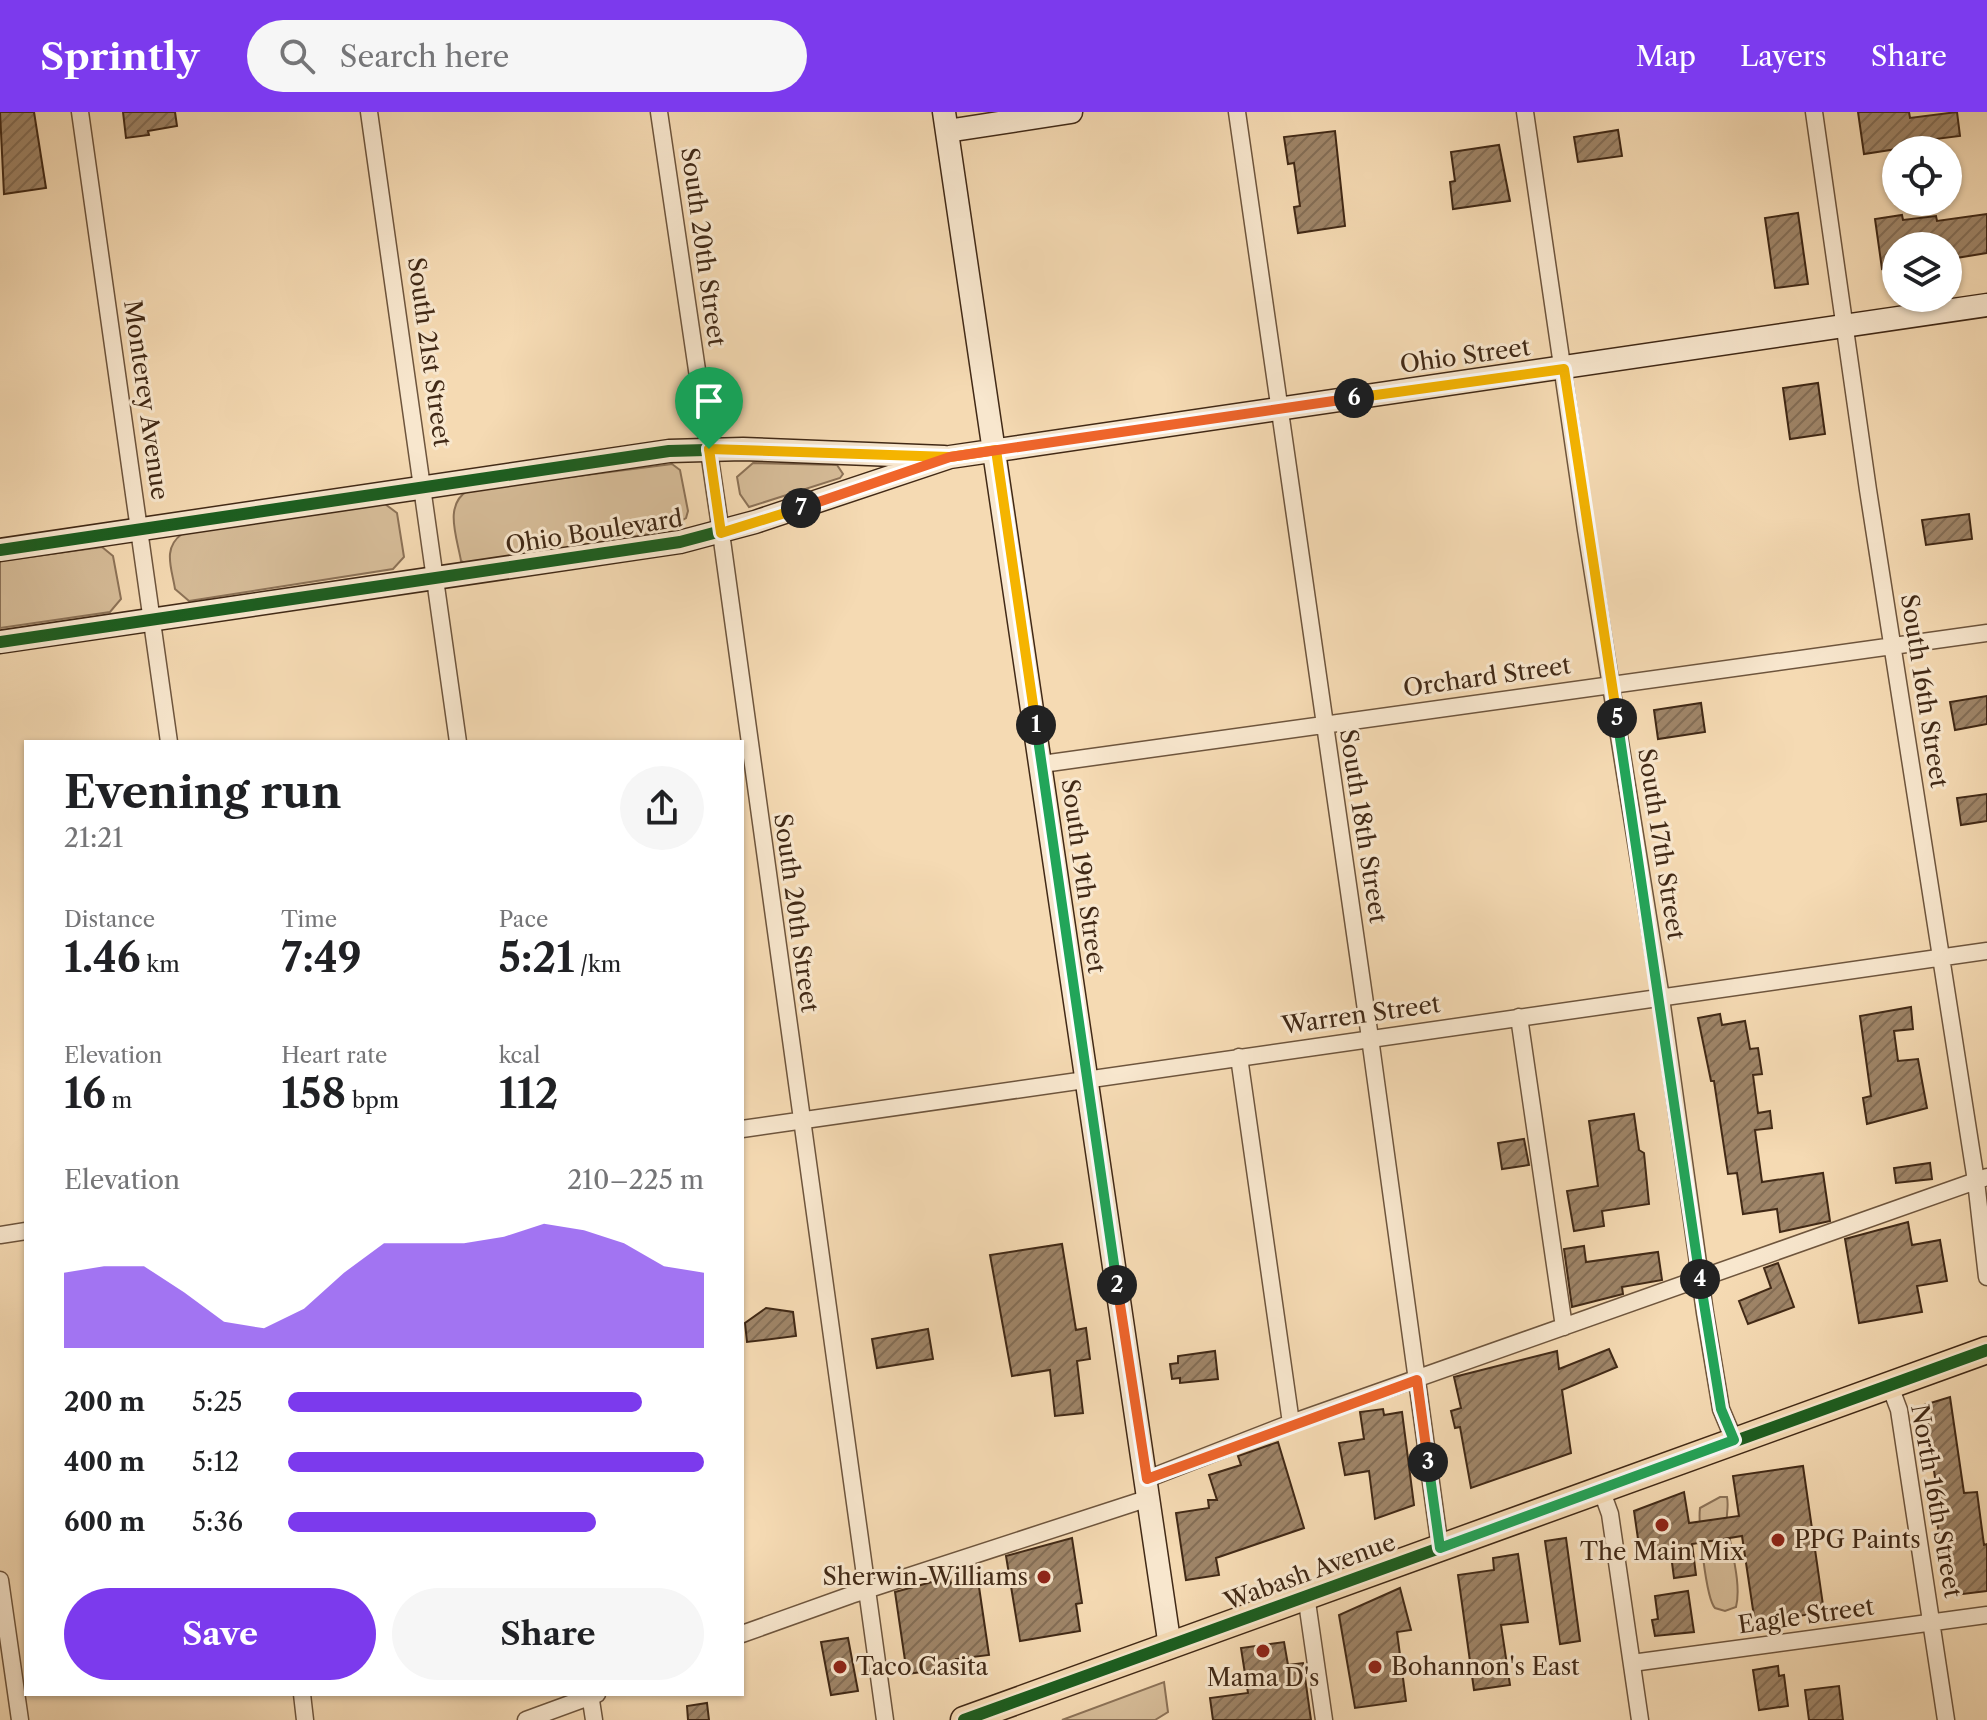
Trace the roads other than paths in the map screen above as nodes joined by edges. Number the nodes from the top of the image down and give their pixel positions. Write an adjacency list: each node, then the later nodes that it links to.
1 (80, 112): 17 (street, Monterey Avenue)
2 (369, 112): 16 (street, South 21st Street)
3 (659, 112): 13 (street, South 20th Street)
4 (1071, 112): 8 (street)
5 (1237, 112): 12 (street, South 18th Street)
6 (1525, 112): 11 (street, South 17th Street)
7 (1814, 112): 10 (street, South 16th Street)
8 (945, 122): 14 (street, South 19th Street)
9 (1987, 305): 10 (street, Ohio Street)
10 (1844, 327): 11 (street, Ohio Street); 24 (street, South 16th Street)
11 (1564, 369): 12 (street, Ohio Street); 25 (street, South 17th Street)
12 (1277, 408): 14 (street, Ohio Street); 26 (street, South 18th Street)
13 (709, 449): 15 (street); 16 (street); 18 (street, South 20th Street)
14 (996, 450): 15 (street, Ohio Street); 29 (street, South 19th Street)
15 (950, 457): 18 (street, Ohio Boulevard)
16 (424, 487): 17 (street); 20 (street, South 21st Street)
17 (141, 529): 19 (street); 21 (street, Monterey Avenue)
18 (721, 533): 20 (street, Ohio Boulevard); 37 (street, South 20th Street)
19 (0, 550)
20 (436, 580): 21 (street, Ohio Boulevard); 28 (street, South 21st Street)
21 (153, 620): 23 (street, Ohio Boulevard); 27 (street, Monterey Avenue)
22 (1987, 633): 24 (street, Orchard Street)
23 (0, 642)
24 (1892, 646): 25 (street, Orchard Street); 31 (street, South 16th Street)
25 (1612, 685): 26 (street, Orchard Street); 32 (street, South 17th Street)
26 (1323, 724): 29 (street, Orchard Street); 34 (street, South 18th Street)
27 (169, 740)
28 (458, 740)
29 (1042, 764): 36 (street, South 19th Street)
30 (1987, 951): 31 (street, Warren Street)
31 (1941, 957): 32 (street, Warren Street); 39 (street, South 16th Street)
32 (1661, 998): 33 (street, Warren Street); 43 (street, South 17th Street)
33 (1519, 1017): 34 (street, Warren Street); 44 (street)
34 (1370, 1038): 35 (street, Warren Street); 46 (street, South 18th Street)
35 (1239, 1057): 36 (street, Warren Street); 48 (street)
36 (1084, 1079): 37 (street, Warren Street); 50 (street, South 19th Street)
37 (800, 1120): 38 (street, Warren Street); 54 (street, South 20th Street)
38 (744, 1129)
39 (1982, 1179): 42 (street, South 16th Street); 43 (street)
40 (24, 1231): 41 (street)
41 (0, 1235)
42 (1987, 1277)
43 (1700, 1278): 44 (street); 49 (street, South 17th Street)
44 (1564, 1327): 46 (street)
45 (1987, 1350): 47 (main road, Wabash Avenue)
46 (1417, 1380): 48 (street); 52 (street, South 18th Street)
47 (1890, 1386): 49 (main road, Wabash Avenue); 57 (street, North 16th Street)
48 (1291, 1423): 50 (street)
49 (1734, 1440): 51 (main road, Wabash Avenue)
50 (1148, 1488): 54 (street); 59 (street, South 19th Street)
51 (1601, 1489): 52 (main road, Wabash Avenue); 60 (street)
52 (1440, 1548): 55 (main road, Wabash Avenue)
53 (0, 1580): 61 (street)
54 (867, 1590): 58 (street); 70 (street, South 20th Street)
55 (1306, 1595): 59 (main road, Wabash Avenue); 72 (street)
56 (1987, 1615): 57 (street, Eagle Street)
57 (1932, 1623): 60 (street, Eagle Street); 74 (street, North 16th Street)
58 (744, 1633)
59 (1170, 1647): 65 (main road, Wabash Avenue)
60 (1632, 1663): 73 (street)
61 (7, 1674): 66 (street)
62 (302, 1696): 67 (street)
63 (589, 1696): 68 (street)
64 (592, 1696): 69 (street)
65 (1009, 1712): 71 (main road, Wabash Avenue)
66 (20, 1720)
67 (305, 1720)
68 (526, 1720)
69 (594, 1720)
70 (885, 1720)
71 (964, 1720)
72 (1324, 1720)
73 (1640, 1720)
74 (1946, 1720)

